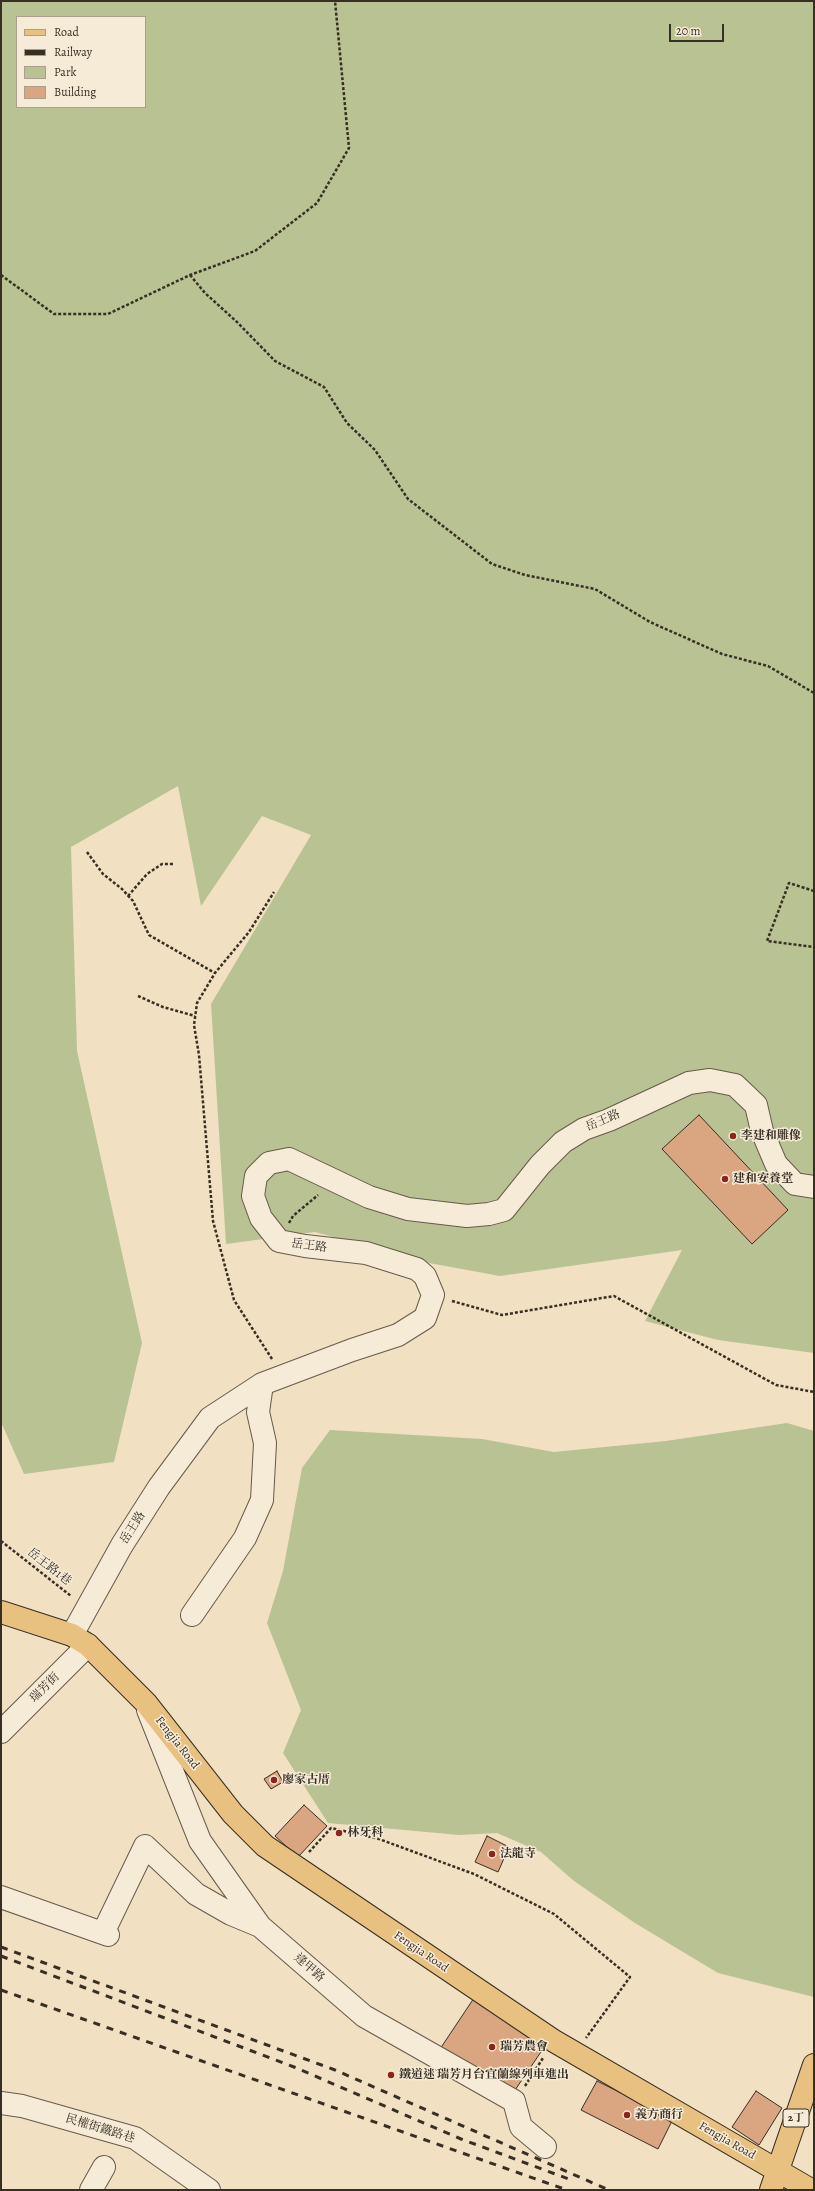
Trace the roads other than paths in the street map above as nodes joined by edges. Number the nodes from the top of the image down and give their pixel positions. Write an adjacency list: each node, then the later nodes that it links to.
1 (814, 1187): 2 (street, 岳王路)
2 (271, 1380): 4 (street); 5 (street, 岳王路)
3 (1, 1612): 5 (main road, Fengjia Road)
4 (192, 1616)
5 (80, 1640): 6 (main road, Fengjia Road); 7 (street, 瑞芳街)
6 (146, 1703): 9 (street, 逢甲路); 14 (main road, Fengjia Road)
7 (1, 1732)
8 (1, 1897): 9 (street)
9 (260, 1926): 12 (street, 逢甲路)
10 (814, 2066): 14 (main road, 2丁)
11 (1, 2103): 16 (street, 民權街鐵路巷)
12 (545, 2147)
13 (104, 2167): 15 (street)
14 (778, 2170): 17 (main road, 2丁); 18 (main road, Fengjia Road)
15 (91, 2190)
16 (209, 2190)
17 (771, 2190)
18 (811, 2190)

